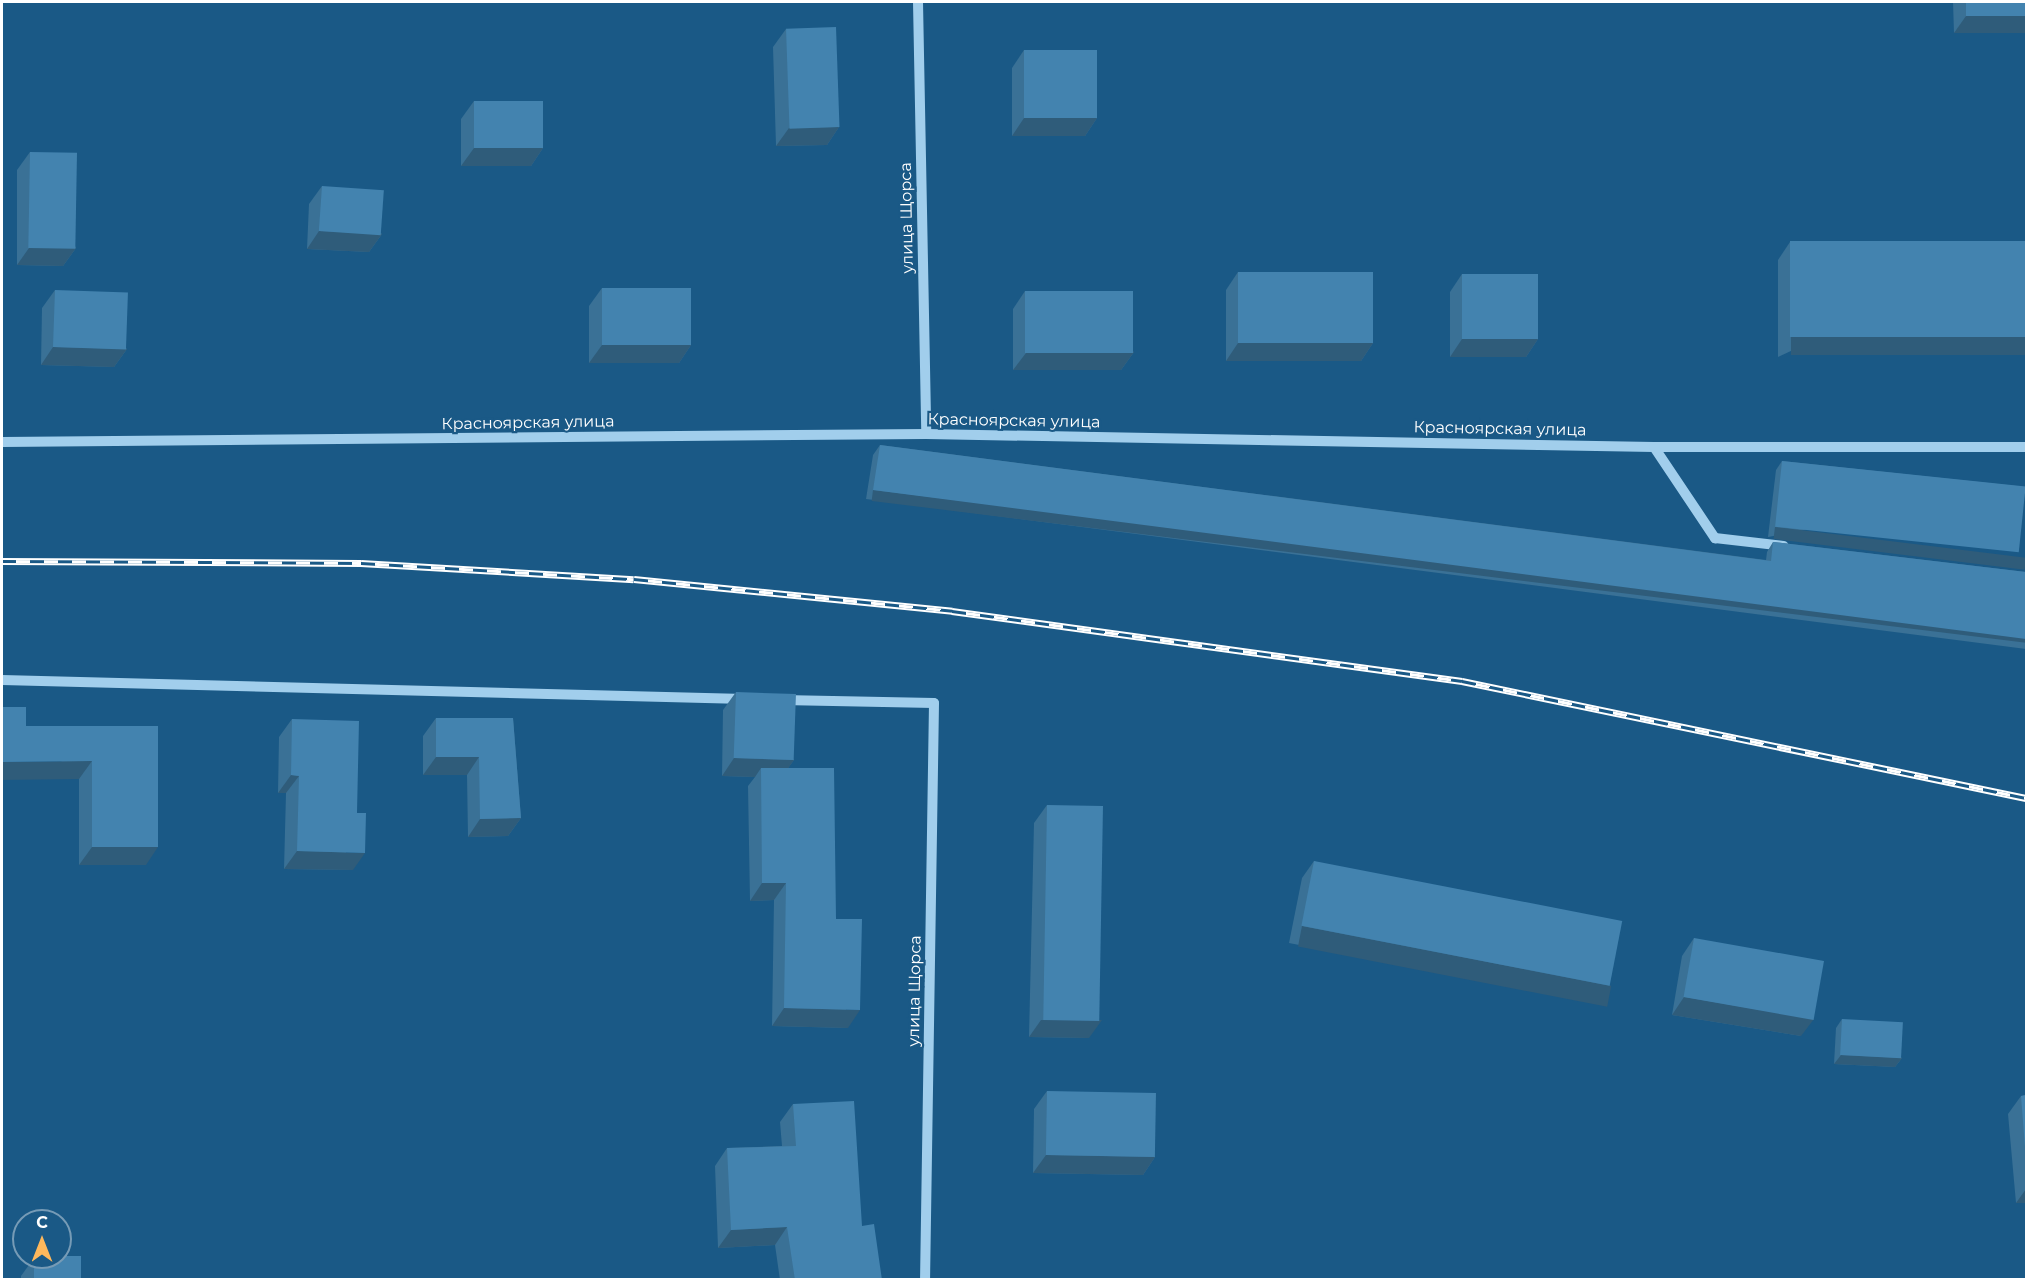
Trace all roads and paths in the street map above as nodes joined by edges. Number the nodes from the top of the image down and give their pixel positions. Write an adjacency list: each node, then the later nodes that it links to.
1 (918, 2): 2 (street, улица Щорса)
2 (926, 434): 3 (street, Красноярская улица); 4 (street, Красноярская улица)
3 (2, 442)
4 (1654, 447): 5 (street, Красноярская улица); 6 (street)
5 (2026, 447)
6 (1796, 548)
7 (2, 681): 8 (street)
8 (755, 699)
9 (767, 699): 10 (street, улица Щорса)
10 (925, 1280)

